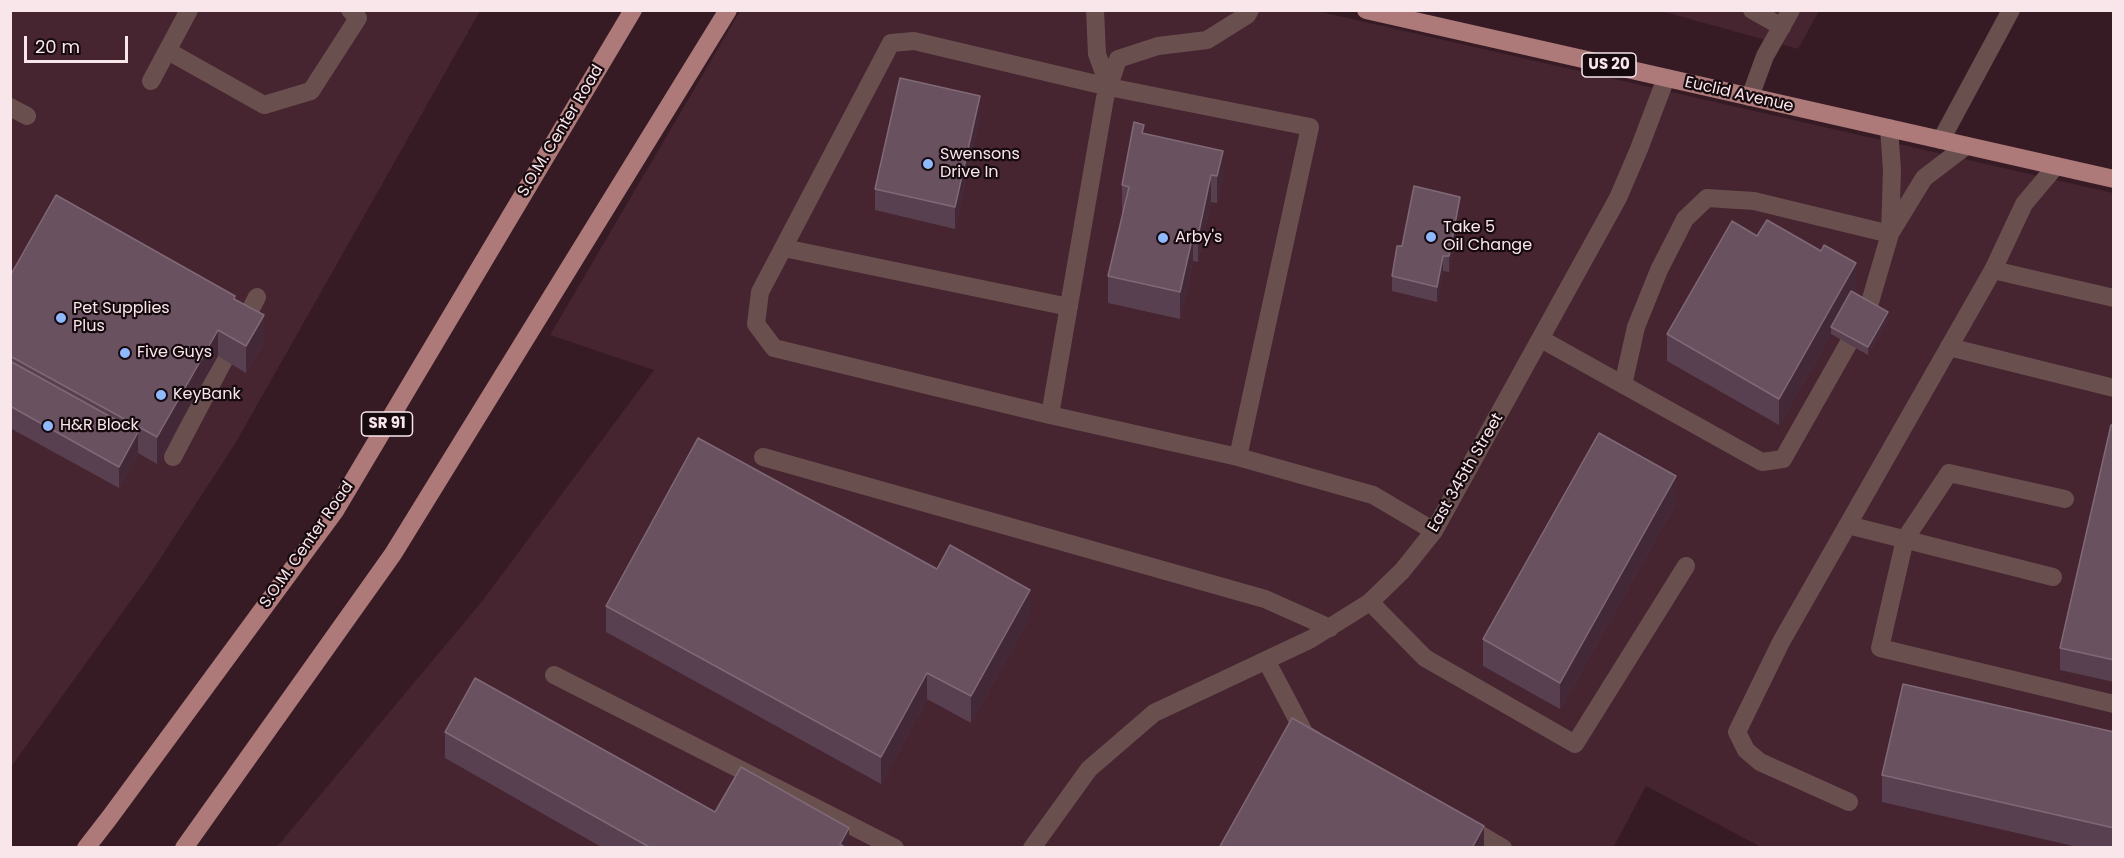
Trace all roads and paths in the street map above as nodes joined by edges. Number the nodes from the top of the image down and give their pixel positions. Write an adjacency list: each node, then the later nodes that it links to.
1 (189, 10): 13 (street)
2 (350, 10): 13 (street)
3 (633, 10): 55 (main road, S.O.M. Center Road / SR 91)
4 (728, 10): 56 (main road)
5 (1095, 10): 16 (street)
6 (1250, 10): 16 (street)
7 (1365, 10): 11 (main road, Euclid Avenue / US 20)
8 (1752, 10): 12 (street)
9 (1791, 10): 12 (street)
10 (2011, 10): 21 (street)
11 (1430, 18): 14 (main road, Euclid Avenue / US 20)
12 (1782, 27): 17 (street)
13 (168, 51): 15 (street)
14 (1665, 78): 17 (main road, Euclid Avenue / US 20); 32 (street, East 345th Street)
15 (151, 81)
16 (1107, 93): 26 (street); 30 (street); 40 (street)
17 (1750, 97): 20 (main road, Euclid Avenue / US 20)
18 (10, 107): 19 (street)
19 (27, 116)
20 (1889, 128): 21 (main road, Euclid Avenue / US 20); 25 (street)
21 (1941, 140): 22 (main road, Euclid Avenue / US 20)
22 (1966, 146): 23 (main road, Euclid Avenue / US 20); 25 (street)
23 (2056, 166): 24 (main road, Euclid Avenue / US 20); 27 (street)
24 (2114, 178)
25 (1890, 234): 35 (street); 35 (street)
26 (784, 248): 30 (street); 37 (street)
27 (1993, 270): 29 (street); 33 (street)
28 (257, 297): 31 (street)
29 (2114, 298)
30 (1069, 307): 37 (street)
31 (240, 330)
32 (1541, 339): 35 (street); 43 (street, East 345th Street)
33 (1949, 347): 36 (street); 42 (street)
34 (224, 360): 38 (street)
35 (1623, 385)
36 (2114, 388)
37 (1050, 415): 40 (street)
38 (173, 457)
39 (763, 457): 48 (street)
40 (1238, 457): 43 (street)
41 (2065, 499): 44 (street)
42 (1848, 525): 44 (street); 53 (street)
43 (1434, 531): 47 (street, East 345th Street)
44 (1905, 539): 46 (street); 51 (street)
45 (1686, 566): 47 (street)
46 (2053, 577)
47 (1370, 602): 48 (street, East 345th Street)
48 (1330, 628): 49 (street, East 345th Street)
49 (1266, 660): 52 (street); 58 (street, East 345th Street)
50 (554, 675): 57 (street)
51 (2114, 704)
52 (1335, 751)
53 (1849, 802)
54 (1454, 819): 59 (street)
55 (86, 848)
56 (184, 848)
57 (895, 848)
58 (1032, 848)
59 (1503, 848)

